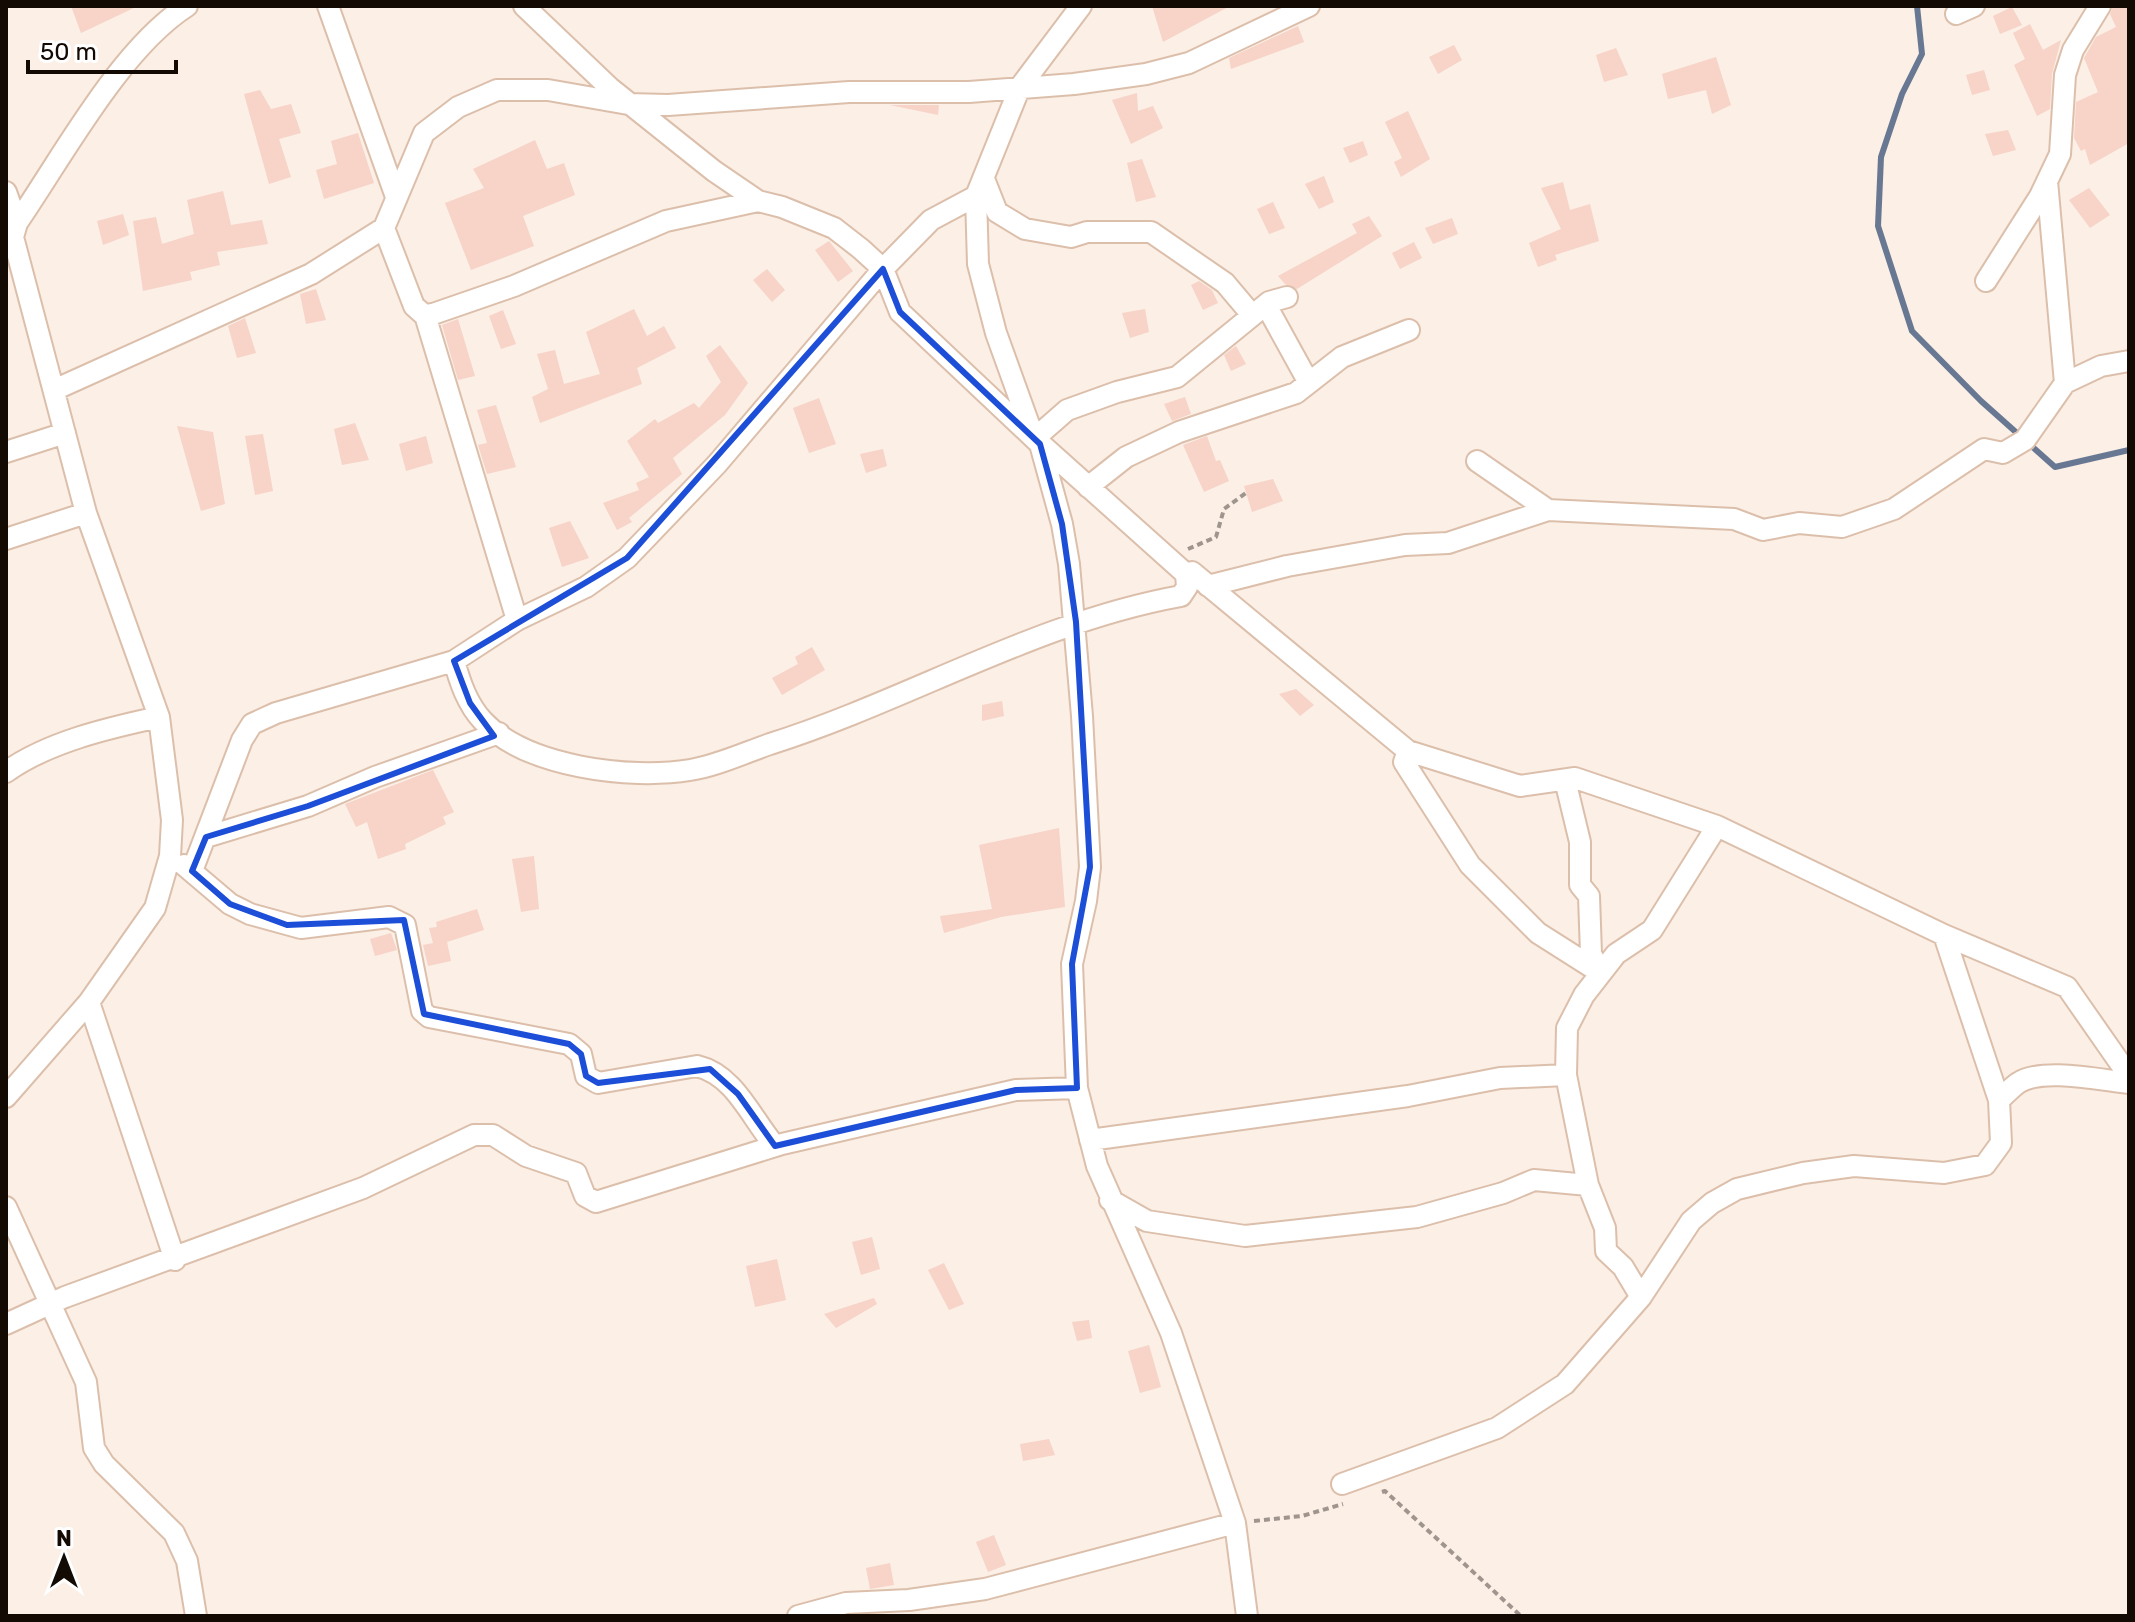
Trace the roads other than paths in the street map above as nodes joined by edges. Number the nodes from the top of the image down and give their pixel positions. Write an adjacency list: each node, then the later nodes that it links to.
1 (187, 6): 15 (street)
2 (328, 6): 12 (street)
3 (524, 6): 8 (street)
4 (1081, 6): 7 (street)
5 (1309, 6): 7 (street)
6 (2100, 6): 9 (street)
7 (1020, 87): 8 (street); 10 (street)
8 (628, 104): 12 (street); 13 (street)
9 (2047, 181): 17 (street); 24 (street)
10 (980, 188): 16 (street); 19 (street); 27 (street)
11 (6, 192): 15 (street)
12 (396, 197): 14 (street)
13 (758, 201): 16 (street); 20 (street)
14 (384, 228): 20 (street); 25 (street)
15 (12, 234): 25 (street)
16 (883, 269): 27 (street); 36 (street)
17 (1986, 281)
18 (1287, 297): 19 (street)
19 (1259, 310): 23 (street); 27 (street)
20 (425, 315): 36 (street)
21 (1409, 330): 23 (street)
22 (2129, 361): 24 (street)
23 (1309, 383): 30 (street)
24 (2065, 383): 31 (street)
25 (54, 390): 26 (street)
26 (65, 433): 28 (street); 32 (street)
27 (1036, 438): 30 (street); 37 (street)
28 (6, 452)
29 (1477, 461): 31 (street)
30 (1088, 487): 34 (street)
31 (1548, 510): 35 (street)
32 (86, 513): 33 (street); 39 (street)
33 (6, 539)
34 (1186, 574): 35 (street); 37 (street)
35 (1208, 586): 41 (street)
36 (517, 620): 38 (street)
37 (1076, 622): 40 (street); 54 (street)
38 (454, 661): 40 (street); 45 (street)
39 (159, 717): 42 (street); 46 (street)
40 (499, 733): 45 (street)
41 (1408, 751): 43 (street); 49 (street)
42 (6, 772)
43 (1565, 780): 44 (street); 49 (street)
44 (1717, 826): 48 (street); 49 (street)
45 (206, 837): 47 (street)
46 (170, 856): 47 (street); 50 (street)
47 (192, 871): 58 (street)
48 (1944, 935): 52 (street); 55 (street)
49 (1601, 973): 51 (street)
50 (89, 1002): 56 (street); 62 (street)
51 (1566, 1075): 57 (street); 59 (street)
52 (2129, 1076)
53 (2129, 1083): 55 (street)
54 (1077, 1088): 57 (street); 58 (street)
55 (1998, 1094): 63 (street)
56 (6, 1097)
57 (1090, 1140): 60 (street)
58 (775, 1146): 62 (street)
59 (1588, 1185): 60 (street); 63 (street)
60 (1110, 1200): 67 (street)
61 (6, 1207): 64 (street)
62 (175, 1260): 64 (street)
63 (1641, 1297): 66 (street)
64 (51, 1303): 65 (street); 68 (street)
65 (6, 1324)
66 (1343, 1494)
67 (1235, 1523): 69 (street); 70 (street)
68 (196, 1616)
69 (798, 1616)
70 (1247, 1616)

